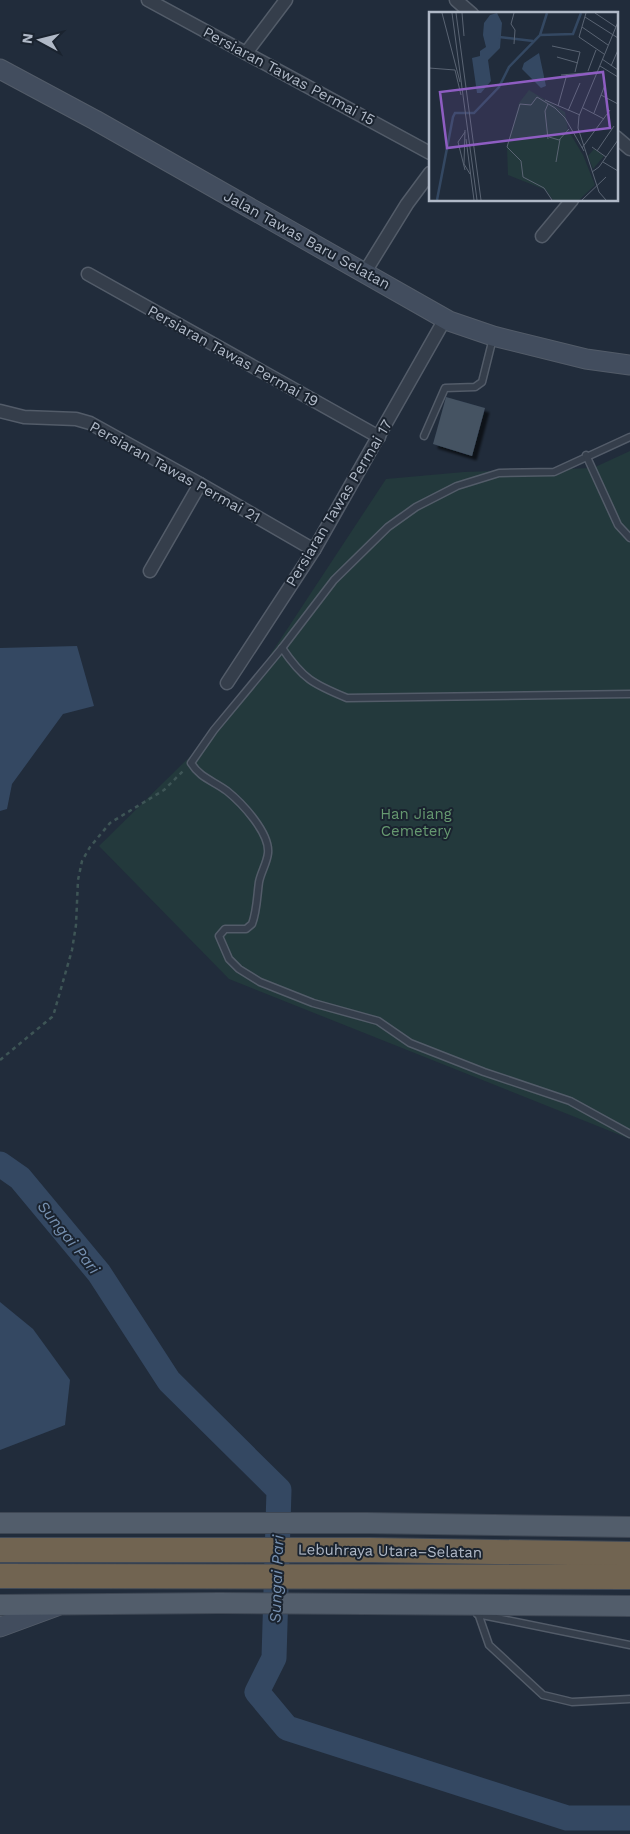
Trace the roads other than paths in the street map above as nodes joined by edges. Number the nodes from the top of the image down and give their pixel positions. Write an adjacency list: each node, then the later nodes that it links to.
1 (148, 0): 5 (street, Persiaran Tawas Permai 15)
2 (286, 0): 5 (street)
3 (456, 0): 4 (street)
4 (470, 12)
5 (246, 53): 7 (street, Persiaran Tawas Permai 15)
6 (0, 69): 11 (street, Jalan Tawas Baru Selatan)
7 (429, 152)
8 (429, 174): 11 (street)
9 (571, 201): 10 (street)
10 (542, 236)
11 (364, 272): 13 (street, Jalan Tawas Baru Selatan)
12 (88, 274): 18 (street, Persiaran Tawas Permai 19)
13 (445, 319): 14 (street, Jalan Tawas Baru Selatan); 18 (street, Persiaran Tawas Permai 17)
14 (493, 336): 15 (street, Jalan Tawas Baru Selatan); 17 (lane)
15 (630, 364)
16 (0, 411): 21 (street, Persiaran Tawas Permai 21)
17 (424, 436)
18 (378, 437): 23 (street, Persiaran Tawas Permai 17)
19 (630, 437): 20 (lane)
20 (586, 455): 22 (lane); 25 (lane)
21 (200, 484): 23 (street, Persiaran Tawas Permai 21); 24 (street)
22 (630, 538)
23 (314, 550): 26 (street, Persiaran Tawas Permai 17)
24 (150, 571)
25 (282, 648): 27 (lane); 28 (lane)
26 (226, 683)
27 (630, 694)
28 (630, 1134)
29 (0, 1523): 30 (main road)
30 (630, 1527)
31 (0, 1550): 32 (highway, Lebuhraya Utara–Selatan)
32 (630, 1554)
33 (0, 1576): 34 (highway, Lebuhraya Utara–Selatan)
34 (630, 1577)
35 (0, 1604): 37 (main road)
36 (454, 1604): 37 (main road); 38 (main road); 39 (lane)
37 (61, 1605): 40 (street)
38 (630, 1606)
39 (480, 1616): 41 (lane); 42 (lane)
40 (0, 1627)
41 (630, 1645)
42 (630, 1699)

